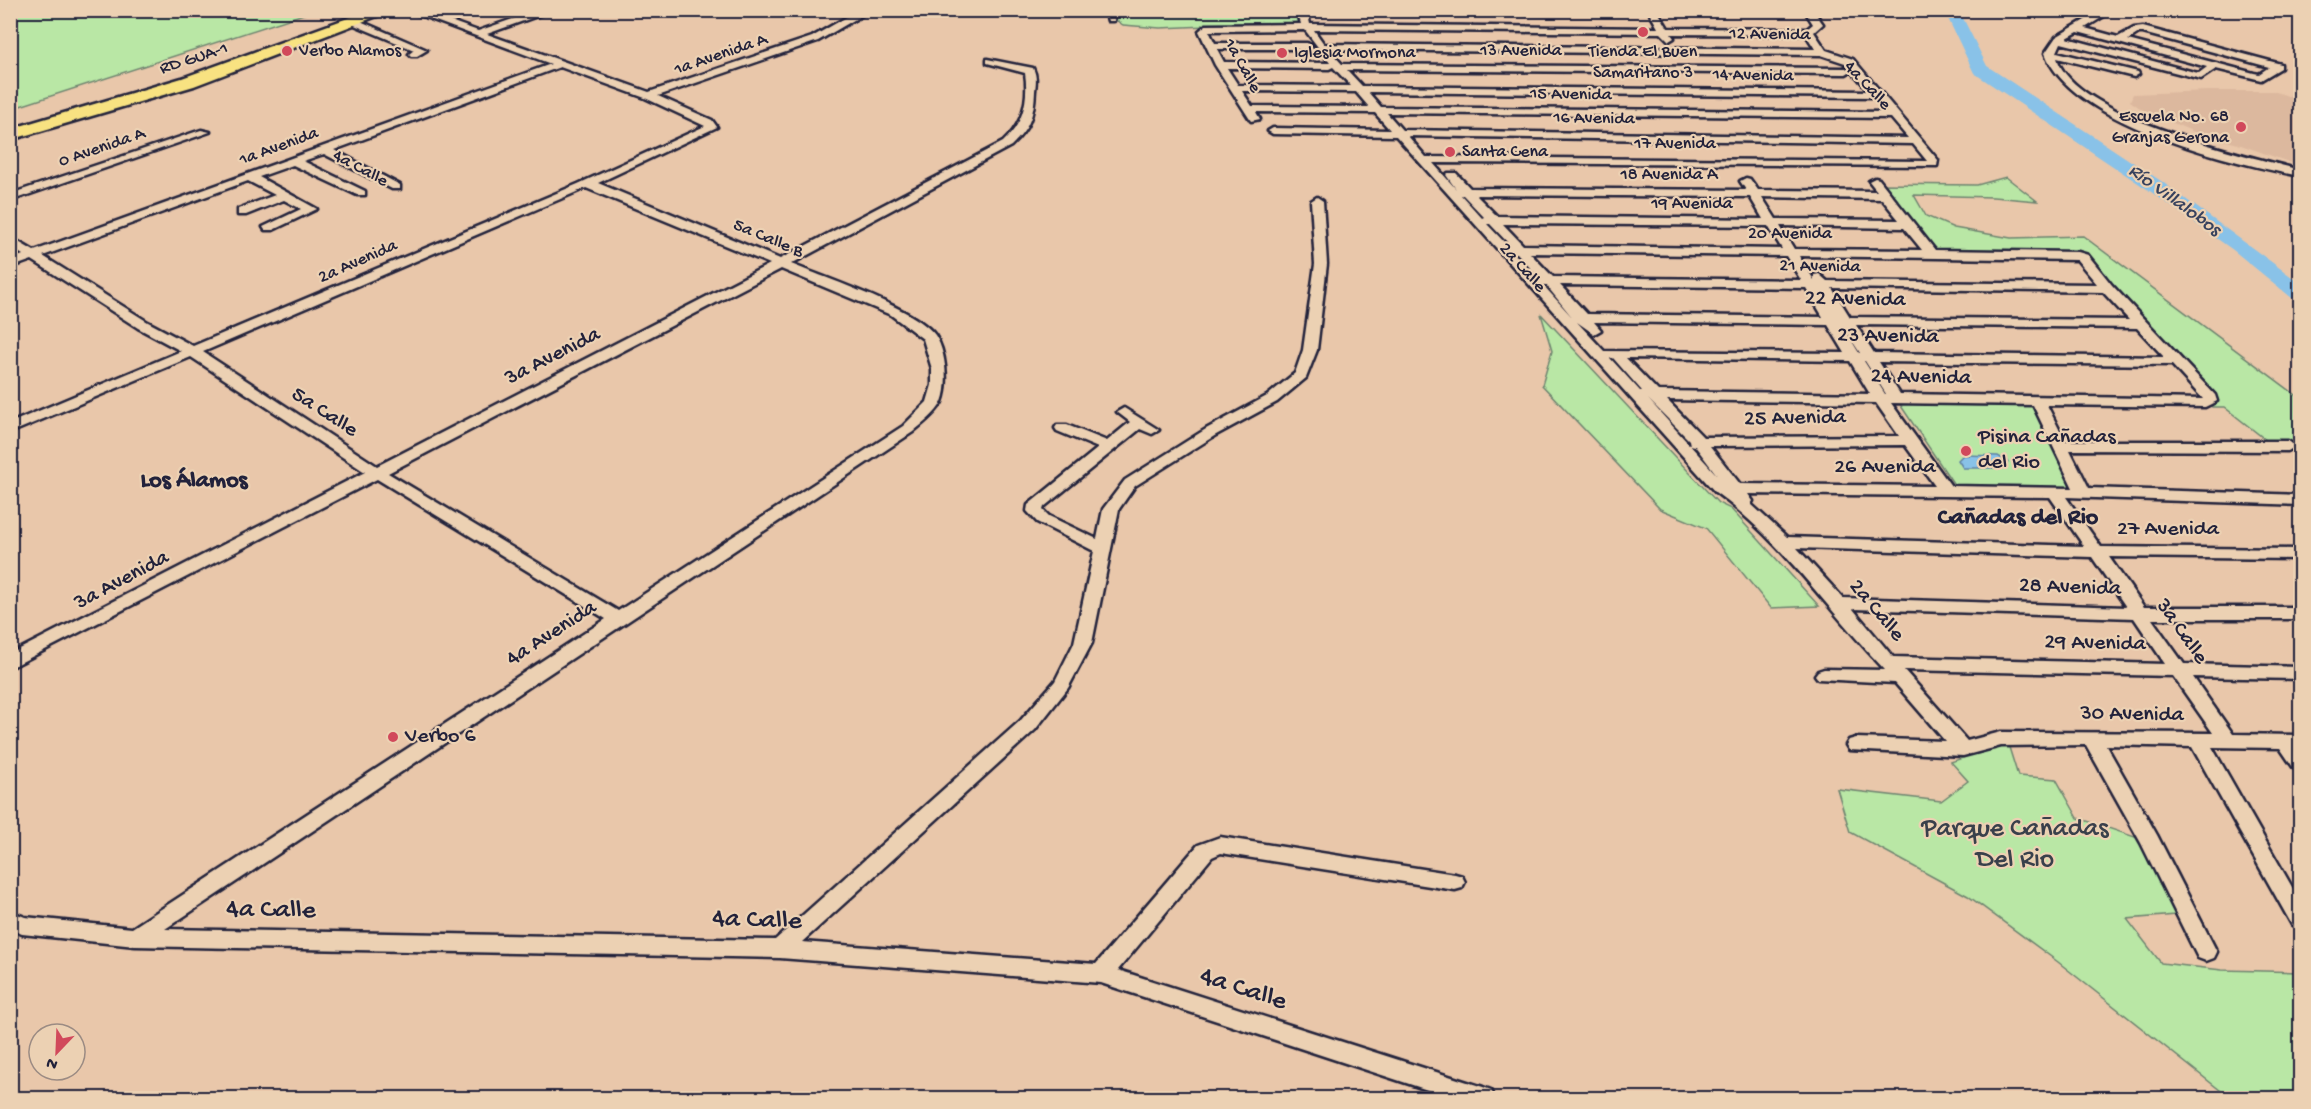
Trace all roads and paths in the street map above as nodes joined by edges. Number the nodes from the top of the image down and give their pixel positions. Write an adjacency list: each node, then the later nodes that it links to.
1 (386, 10): 11 (main road, RD GUA-1)
2 (410, 10): 16 (street)
3 (550, 10): 16 (street)
4 (867, 10): 39 (street, 1a Avenida A)
5 (1645, 10): 13 (street)
6 (1652, 10): 13 (street)
7 (1789, 10): 10 (street)
8 (1868, 10): 10 (street)
9 (2110, 10): 14 (street)
10 (1809, 11): 15 (street, 4a Calle)
11 (356, 22): 25 (street); 49 (main road, RD GUA-1)
12 (1306, 22): 13 (street); 19 (street, 1a Calle); 21 (street, 2a Calle)
13 (1659, 28): 15 (street); 22 (street)
14 (2077, 29): 17 (street); 18 (street)
15 (1810, 30): 23 (street, 4a Calle)
16 (476, 35): 27 (street)
17 (2059, 39): 24 (street); 29 (street)
18 (2120, 40): 29 (street); 29 (street)
19 (1211, 46): 20 (street); 28 (street, 1a Calle)
20 (1307, 46)
21 (1326, 47): 22 (street, 12 Avenida); 30 (street, 2a Calle)
22 (1673, 50): 23 (street, 12 Avenida); 31 (street)
23 (1822, 52): 38 (street, 4a Calle)
24 (2050, 53): 33 (street); 57 (street)
25 (414, 54)
26 (991, 61): 82 (street, 3a Avenida)
27 (560, 64): 39 (street); 52 (street, 1a Avenida)
28 (1220, 64): 30 (street, 13 Avenida); 34 (street, 1a Calle)
29 (2215, 65)
30 (1340, 67): 31 (street, 13 Avenida); 35 (street, 2a Calle); 36 (street, 2a Calle)
31 (1685, 69): 32 (street, 13 Avenida); 37 (street)
32 (1846, 71)
33 (2134, 74)
34 (1234, 88): 35 (street, 14 Avenida); 40 (street, 1a Calle)
35 (1359, 89): 36 (street, 14 Avenida); 42 (street, 2a Calle)
36 (1373, 89): 37 (street, 14 Avenida); 41 (street, 2a Calle)
37 (1699, 91): 38 (street, 14 Avenida); 50 (street)
38 (1876, 94): 43 (street, 4a Calle)
39 (649, 96): 60 (street, 2a Avenida)
40 (1248, 109): 42 (street, 15 Avenida); 44 (street, 1a Calle)
41 (1393, 110): 42 (street, 15 Avenida); 48 (street, 2a Calle); 50 (street, 15 Avenida)
42 (1379, 111): 47 (street, 2a Calle)
43 (1894, 115): 50 (street, 15 Avenida); 51 (street, 4a Calle)
44 (1255, 119)
45 (1273, 131): 47 (street, 16 Avenida)
46 (205, 132): 68 (street, 0 Avenida A)
47 (1399, 133): 48 (street, 16 Avenida); 53 (street, 2a Calle)
48 (1413, 133): 50 (street, 16 Avenida); 54 (street, 2a Calle)
49 (10, 135)
50 (1728, 136): 51 (street, 16 Avenida); 54 (street, 17 Avenida); 56 (street, 17 Avenida)
51 (1916, 141): 56 (street, 4a Calle)
52 (325, 150): 55 (street, 1a Avenida); 61 (street, 4a Calle)
53 (1423, 160): 54 (street, 17 Avenida); 63 (street, 2a Calle)
54 (1438, 160): 64 (street, 2a Calle)
55 (294, 161): 58 (street, 1a Avenida); 65 (street)
56 (1927, 166)
57 (2301, 173)
58 (249, 177): 67 (street); 80 (street, 1a Avenida)
59 (1875, 182): 66 (street)
60 (588, 183): 82 (street, 5a Calle B); 93 (street, 2a Avenida)
61 (396, 187)
62 (1756, 187): 64 (street, 18 Avenida A); 66 (street, 18 Avenida A); 73 (street)
63 (1451, 191): 64 (street, 18 Avenida A); 71 (street, 2a Calle)
64 (1467, 191): 72 (street, 2a Calle)
65 (361, 193)
66 (1886, 195): 74 (street)
67 (284, 196): 70 (street); 75 (street)
68 (10, 198)
69 (1317, 201): 121 (street)
70 (242, 212)
71 (1477, 220): 72 (street, 19 Avenida); 77 (street, 2a Calle)
72 (1493, 220): 73 (street, 19 Avenida); 77 (street, 2a Calle)
73 (1778, 223): 74 (street, 19 Avenida); 78 (street)
74 (1906, 224): 79 (street)
75 (269, 227)
76 (10, 241): 80 (street, 5a Calle)
77 (1512, 249): 78 (street, 20 Avenida); 83 (street, 2a Calle); 84 (street, 2a Calle)
78 (1796, 252): 79 (street, 20 Avenida); 85 (street)
79 (1930, 253): 86 (street, 20 Avenida)
80 (33, 256): 81 (street, 1a Avenida); 93 (street, 5a Calle)
81 (10, 264)
82 (780, 264): 92 (street, 5a Calle B); 112 (street, 3a Avenida)
83 (1533, 281): 84 (street, 21 Avenida); 87 (street, 2a Calle)
84 (1551, 281): 85 (street, 21 Avenida); 88 (street, 2a Calle)
85 (1817, 285): 86 (street, 21 Avenida); 89 (street); 90 (street)
86 (2107, 288): 91 (street)
87 (1568, 318): 88 (street, 22 Avenida); 94 (street, 2a Calle)
88 (1583, 318): 89 (street, 22 Avenida); 94 (street, 2a Calle)
89 (1832, 321): 90 (street, 22 Avenida); 95 (street)
90 (1846, 321): 91 (street, 22 Avenida); 96 (street)
91 (2142, 324): 97 (street)
92 (929, 337): 127 (street, 4a Avenida)
93 (193, 352): 105 (street, 2a Avenida); 112 (street, 5a Calle)
94 (1608, 354): 95 (street, 23 Avenida); 98 (street, 2a Calle); 99 (street, 2a Calle)
95 (1855, 357): 96 (street, 23 Avenida); 100 (street)
96 (1870, 358): 97 (street, 23 Avenida); 101 (street)
97 (2175, 361): 102 (street, 24 Avenida)
98 (1636, 395): 99 (street, 24 Avenida); 108 (street, 2a Calle)
99 (1653, 396): 100 (street, 24 Avenida); 107 (street, 2a Calle)
100 (1880, 398): 101 (street, 24 Avenida); 106 (street)
101 (1896, 399): 102 (street, 24 Avenida)
102 (2038, 401): 109 (street)
103 (1124, 412): 110 (street)
104 (1062, 428): 110 (street)
105 (10, 429)
106 (1910, 440): 107 (street, 25 Avenida); 115 (street)
107 (1700, 442): 108 (street, 25 Avenida); 114 (street, 2a Calle)
108 (1680, 443): 113 (street, 2a Calle)
109 (2061, 445): 111 (street); 117 (street)
110 (1109, 447): 121 (street)
111 (2288, 447)
112 (376, 471): 127 (street, 5a Calle); 128 (street, 3a Avenida)
113 (1721, 489): 114 (street, 26 Avenida); 119 (street, 2a Calle)
114 (1738, 489): 115 (street, 26 Avenida); 119 (street, 2a Calle)
115 (1946, 491): 116 (street, 26 Avenida)
116 (2055, 492): 117 (street, 26 Avenida); 122 (street, 3a Calle)
117 (2084, 494): 118 (street, 26 Avenida)
118 (2301, 500)
119 (1748, 507): 120 (street, 2a Calle)
120 (1784, 542): 122 (street, 27 Avenida); 124 (street, 2a Calle)
121 (1102, 548): 144 (street)
122 (2097, 552): 123 (street, 27 Avenida); 125 (street, 3a Calle)
123 (2301, 554)
124 (1839, 603): 125 (street, 28 Avenida); 129 (street, 2a Calle)
125 (2140, 613): 126 (street, 28 Avenida); 130 (street, 3a Calle)
126 (2301, 613)
127 (617, 618): 143 (street, 4a Avenida)
128 (10, 662)
129 (1894, 670): 130 (street, 29 Avenida); 132 (street, 29 Avenida); 138 (street, 2a Calle)
130 (2180, 670): 131 (street, 29 Avenida); 135 (street, 3a Calle)
131 (2301, 673)
132 (1824, 675)
133 (2092, 738): 134 (street, 30 Avenida); 138 (street, 30 Avenida); 145 (street)
134 (2198, 740): 135 (street, 30 Avenida); 142 (street)
135 (2227, 740): 136 (street, 30 Avenida)
136 (2293, 742): 139 (street)
137 (1856, 745): 138 (street, 30 Avenida)
138 (1963, 749)
139 (2301, 762)
140 (1455, 882): 146 (street)
141 (10, 919): 143 (street, 4a Calle)
142 (2301, 919)
143 (135, 937): 144 (street, 4a Calle)
144 (780, 949): 146 (street, 4a Calle)
145 (2206, 952)
146 (1101, 974): 147 (street, 4a Calle)
147 (1483, 1098)

